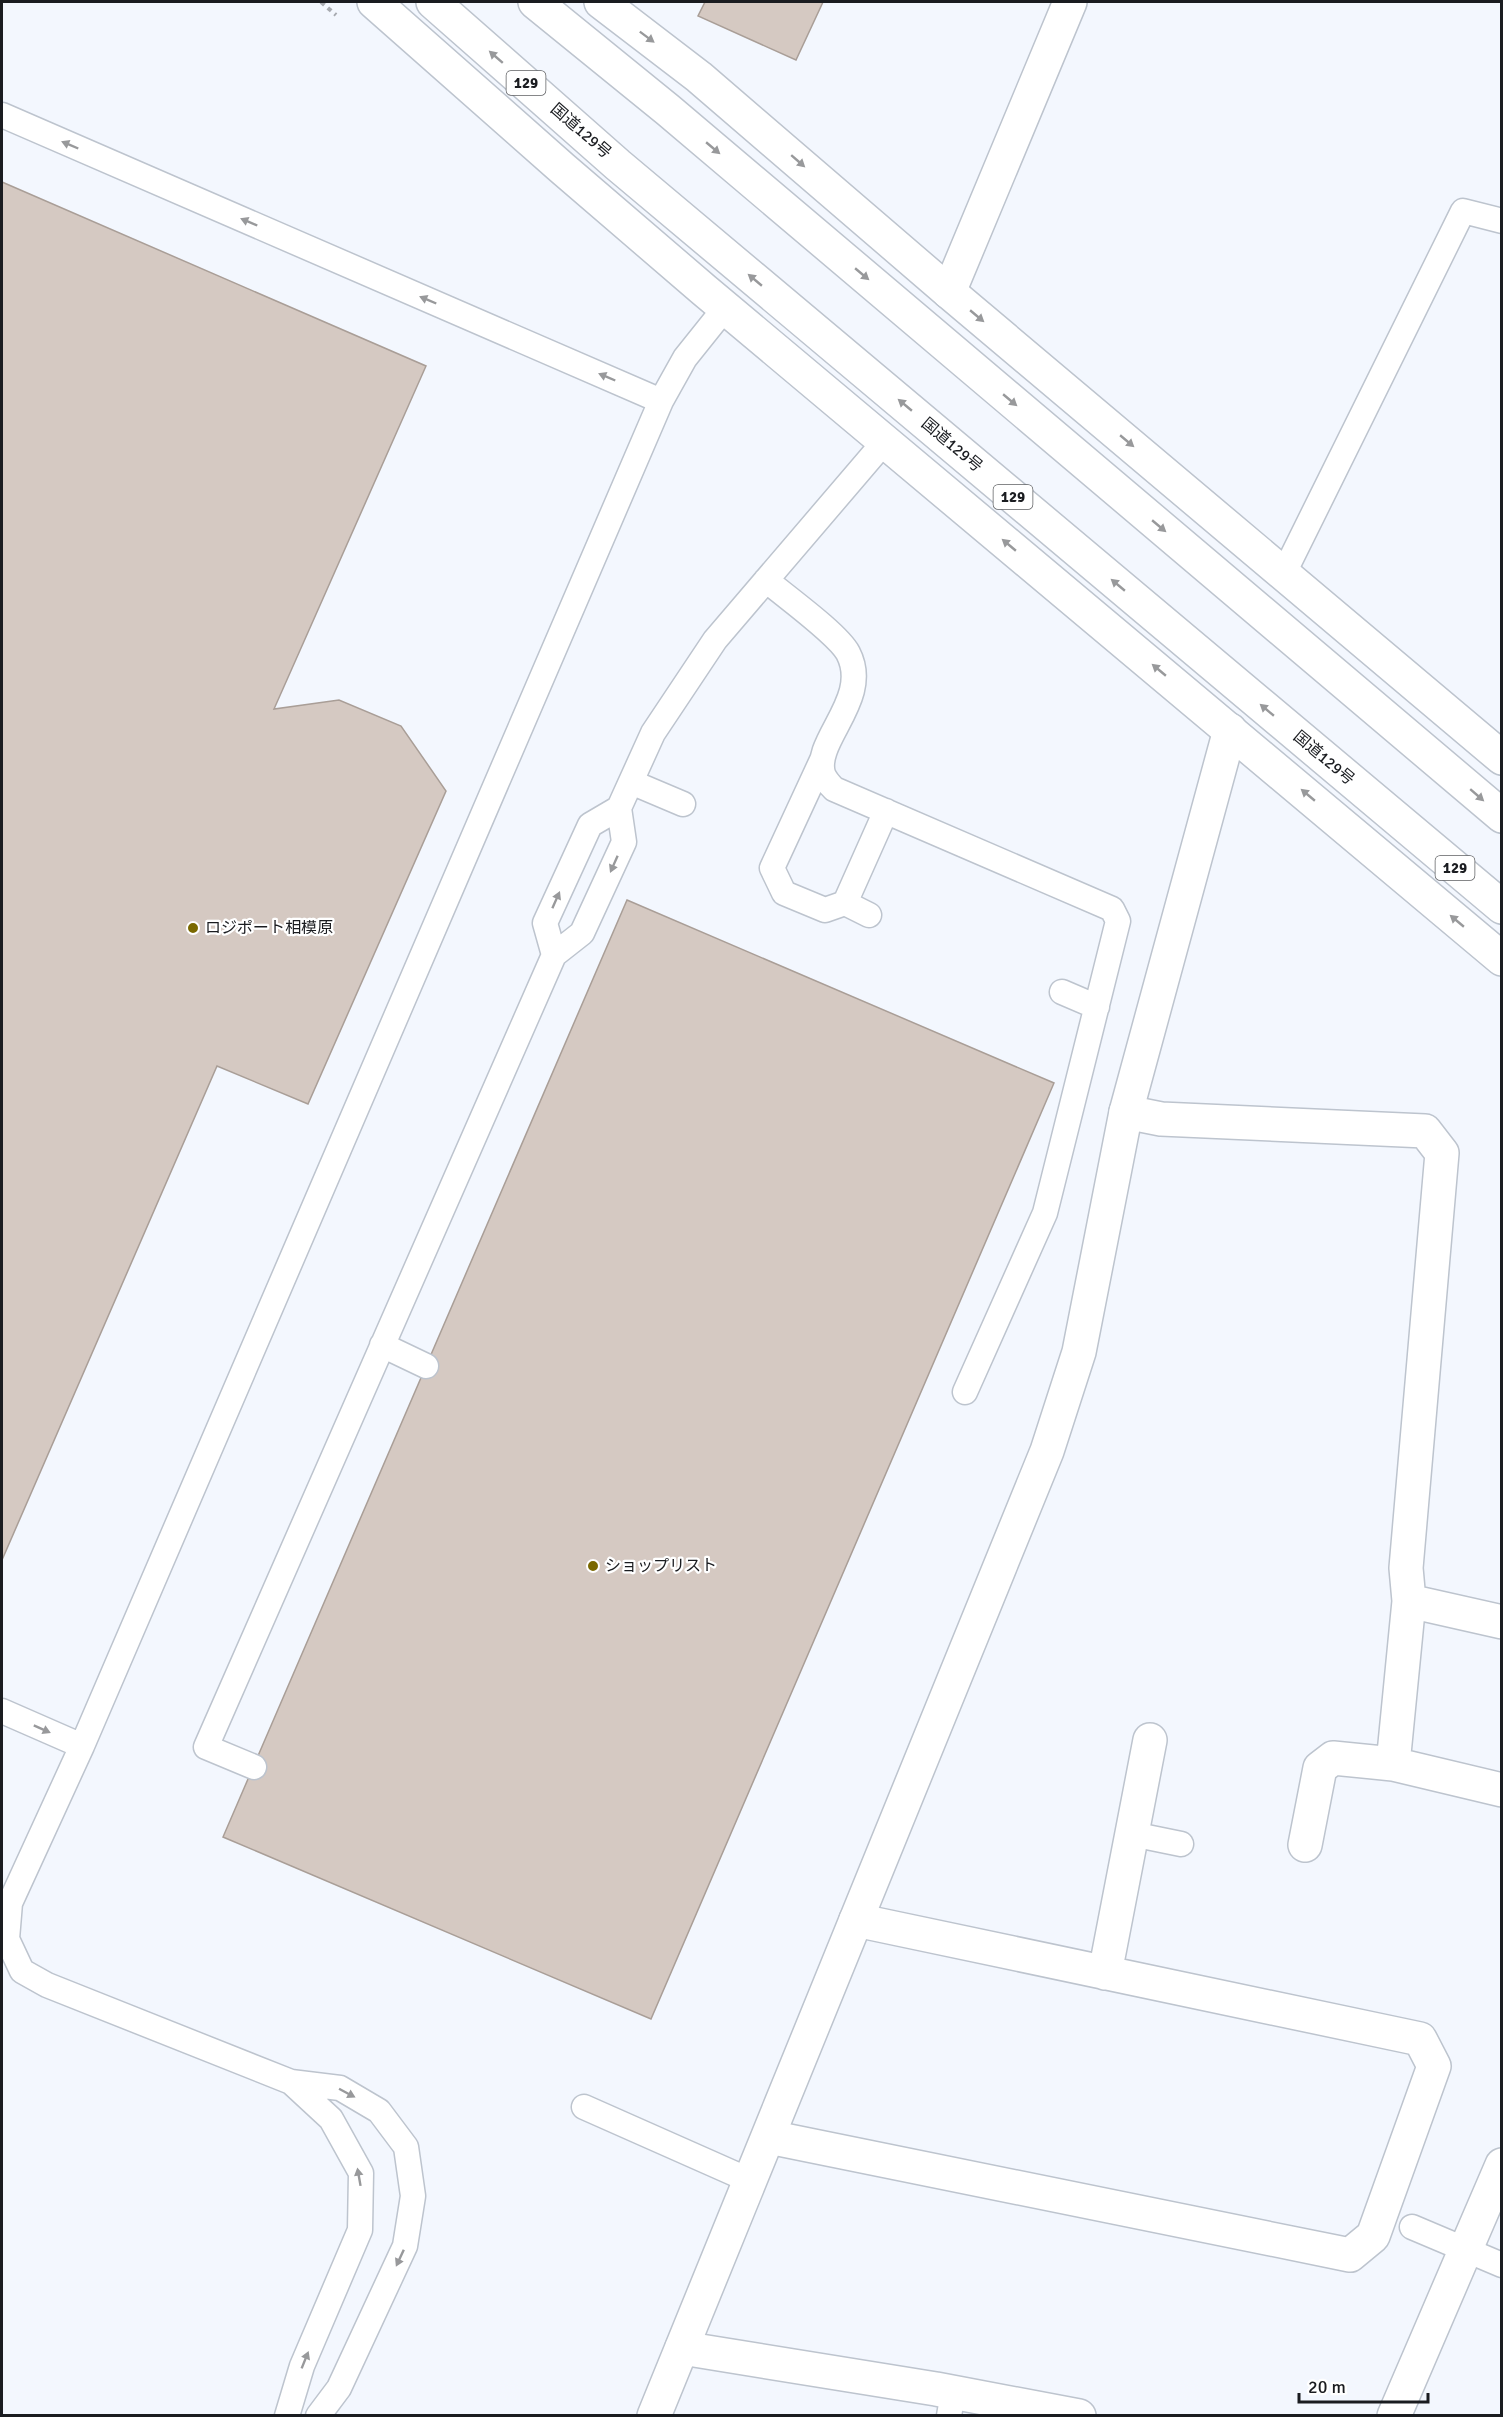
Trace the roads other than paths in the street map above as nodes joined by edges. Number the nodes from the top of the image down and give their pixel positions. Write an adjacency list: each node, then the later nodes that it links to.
1 (374, 2): 9 (main road)
2 (433, 2): 23 (main road, 国道129号 / 129, one-way to 2)
3 (535, 2): 21 (main road, one-way to 21)
4 (601, 2): 8 (main road, one-way to 8)
5 (1070, 2): 8 (main road)
6 (2, 115): 10 (lane, one-way to 6)
7 (1502, 221): 12 (lane)
8 (950, 292): 12 (main road, one-way to 12)
9 (725, 308): 10 (lane); 11 (main road)
10 (661, 401): 37 (lane)
11 (885, 441): 13 (lane); 14 (main road, one-way to 11)
12 (1284, 573): 15 (main road)
13 (766, 580): 16 (lane); 17 (lane)
14 (1230, 730): 26 (main road, one-way to 14); 29 (main road)
15 (1502, 758)
16 (822, 760): 20 (lane); 22 (lane)
17 (631, 782): 18 (lane); 19 (lane)
18 (682, 804)
19 (619, 808): 25 (lane, one-way to 25); 25 (lane, one-way to 19)
20 (886, 811): 22 (lane); 28 (lane)
21 (1502, 816)
22 (845, 903): 24 (lane)
23 (1502, 908)
24 (869, 915)
25 (554, 955): 30 (lane)
26 (1502, 959)
27 (1062, 992): 28 (lane)
28 (1097, 1007): 32 (lane)
29 (1126, 1112): 33 (main road); 44 (main road)
30 (382, 1345): 31 (lane); 39 (lane)
31 (426, 1366)
32 (965, 1392)
33 (1409, 1601): 34 (main road); 38 (main road)
34 (1502, 1622)
35 (2, 1711): 37 (lane, one-way to 37)
36 (1150, 1740): 41 (main road)
37 (82, 1746): 46 (lane)
38 (1393, 1764): 40 (main road); 43 (main road)
39 (254, 1767)
40 (1502, 1790)
41 (1132, 1834): 42 (lane); 45 (main road)
42 (1181, 1844)
43 (1305, 1845)
44 (856, 1920): 45 (main road); 48 (main road)
45 (1105, 1973): 48 (main road)
46 (291, 2082): 56 (lane, one-way to 46); 57 (lane, one-way to 57)
47 (584, 2107): 50 (lane)
48 (769, 2137): 50 (main road)
49 (1502, 2165): 52 (main road)
50 (752, 2181): 54 (main road)
51 (1412, 2227): 52 (lane)
52 (1466, 2250): 53 (lane); 60 (main road)
53 (1502, 2265)
54 (682, 2348): 55 (main road); 58 (main road)
55 (951, 2404): 59 (main road)
56 (287, 2415)
57 (318, 2415)
58 (654, 2415)
59 (1078, 2415)
60 (1394, 2415)

